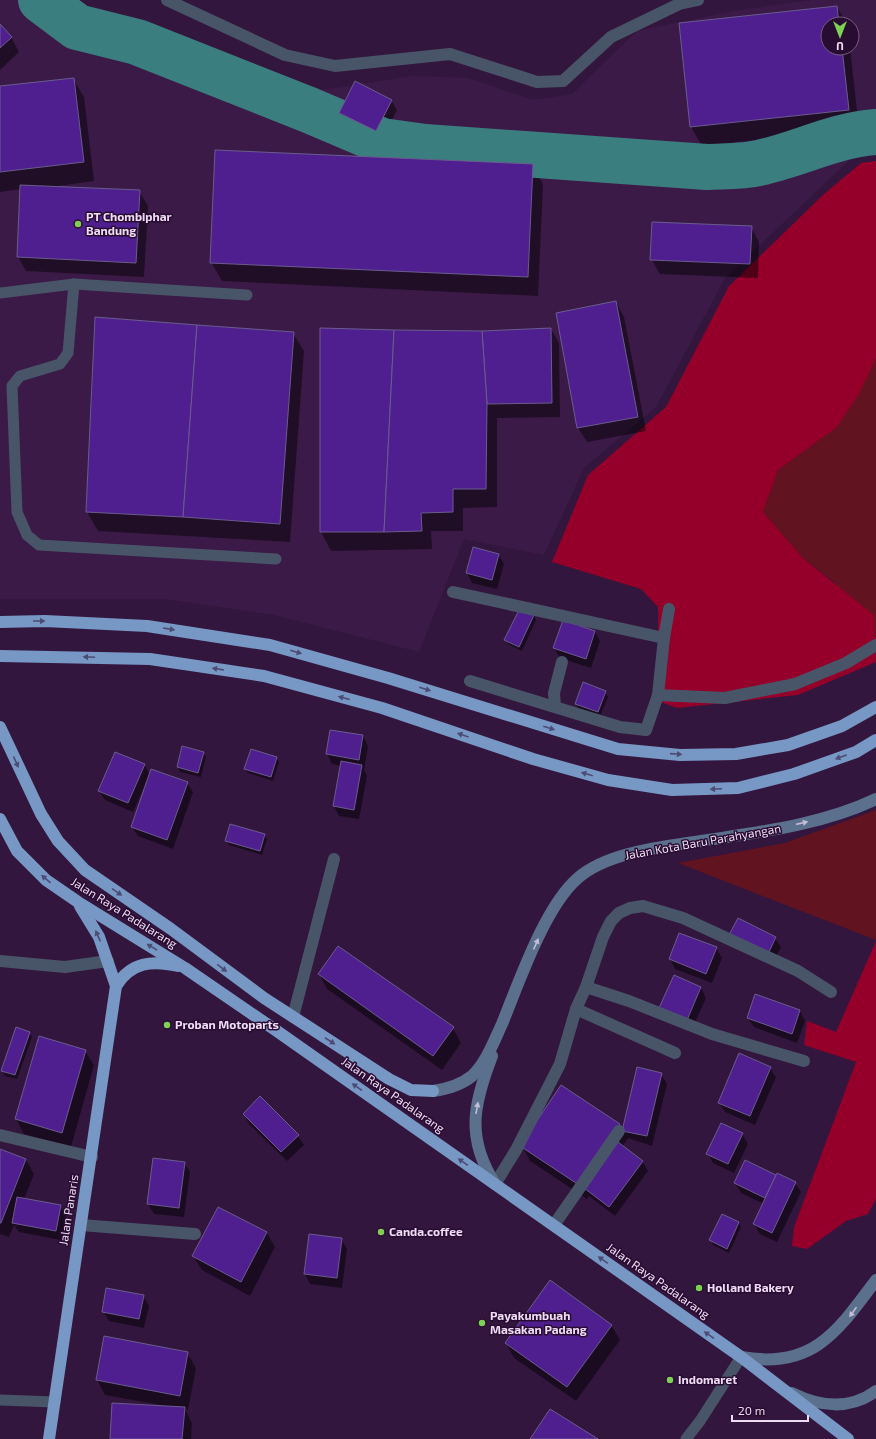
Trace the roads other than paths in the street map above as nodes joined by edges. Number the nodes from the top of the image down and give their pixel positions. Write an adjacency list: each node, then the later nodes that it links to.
1 (167, 0): 2 (street)
2 (698, 0)
3 (74, 284): 4 (lane); 5 (lane); 6 (lane)
4 (0, 293)
5 (247, 295)
6 (276, 559)
7 (453, 592): 10 (street)
8 (669, 609): 10 (street)
9 (0, 622): 17 (highway, one-way to 17)
10 (664, 638): 15 (street)
11 (876, 645): 15 (street)
12 (0, 656): 19 (highway, one-way to 12)
13 (562, 662): 16 (street)
14 (470, 681): 16 (street)
15 (658, 695): 16 (street)
16 (554, 706)
17 (876, 707)
18 (0, 727): 34 (highway, Jalan Raya Padalarang, one-way to 34)
19 (876, 740)
20 (876, 799): 29 (main road, Jalan Kota Baru Parahyangan, one-way to 20)
21 (0, 819): 23 (highway, Jalan Raya Padalarang)
22 (0, 839): 23 (highway)
23 (17, 851): 25 (highway, Jalan Raya Padalarang, one-way to 23)
24 (334, 859): 34 (street)
25 (78, 902): 27 (highway, Jalan Panaris, one-way to 25); 28 (highway, Jalan Raya Padalarang, one-way to 25)
26 (0, 961): 27 (street)
27 (108, 961): 30 (highway, Jalan Panaris)
28 (185, 968): 30 (highway); 41 (highway, Jalan Raya Padalarang, one-way to 28)
29 (520, 980): 37 (main road, Jalan Kota Baru Parahyangan); 41 (main road, Jalan Kota Baru Parahyangan, one-way to 29)
30 (116, 986): 40 (highway, Jalan Panaris)
31 (586, 986): 32 (street); 33 (street); 36 (street)
32 (831, 992)
33 (576, 1009): 35 (street); 41 (street)
34 (293, 1017): 37 (highway, Jalan Raya Padalarang, one-way to 37)
35 (675, 1054)
36 (804, 1061)
37 (433, 1091)
38 (618, 1131): 43 (street)
39 (0, 1135): 40 (street)
40 (92, 1157): 42 (highway, Jalan Panaris)
41 (495, 1184): 43 (highway, Jalan Raya Padalarang)
42 (81, 1225): 44 (street); 50 (highway, Jalan Panaris)
43 (554, 1225): 46 (highway, Jalan Raya Padalarang, one-way to 43)
44 (196, 1234)
45 (876, 1280): 46 (main road, one-way to 46)
46 (741, 1357): 47 (highway, Jalan Raya Padalarang); 52 (lane)
47 (780, 1386): 48 (main road, Jalan Raya Padalarang); 53 (highway, Jalan Raya Padalarang)
48 (876, 1391)
49 (0, 1400): 50 (lane)
50 (55, 1402): 51 (highway, Jalan Panaris)
51 (49, 1439)
52 (686, 1439)
53 (848, 1439)

